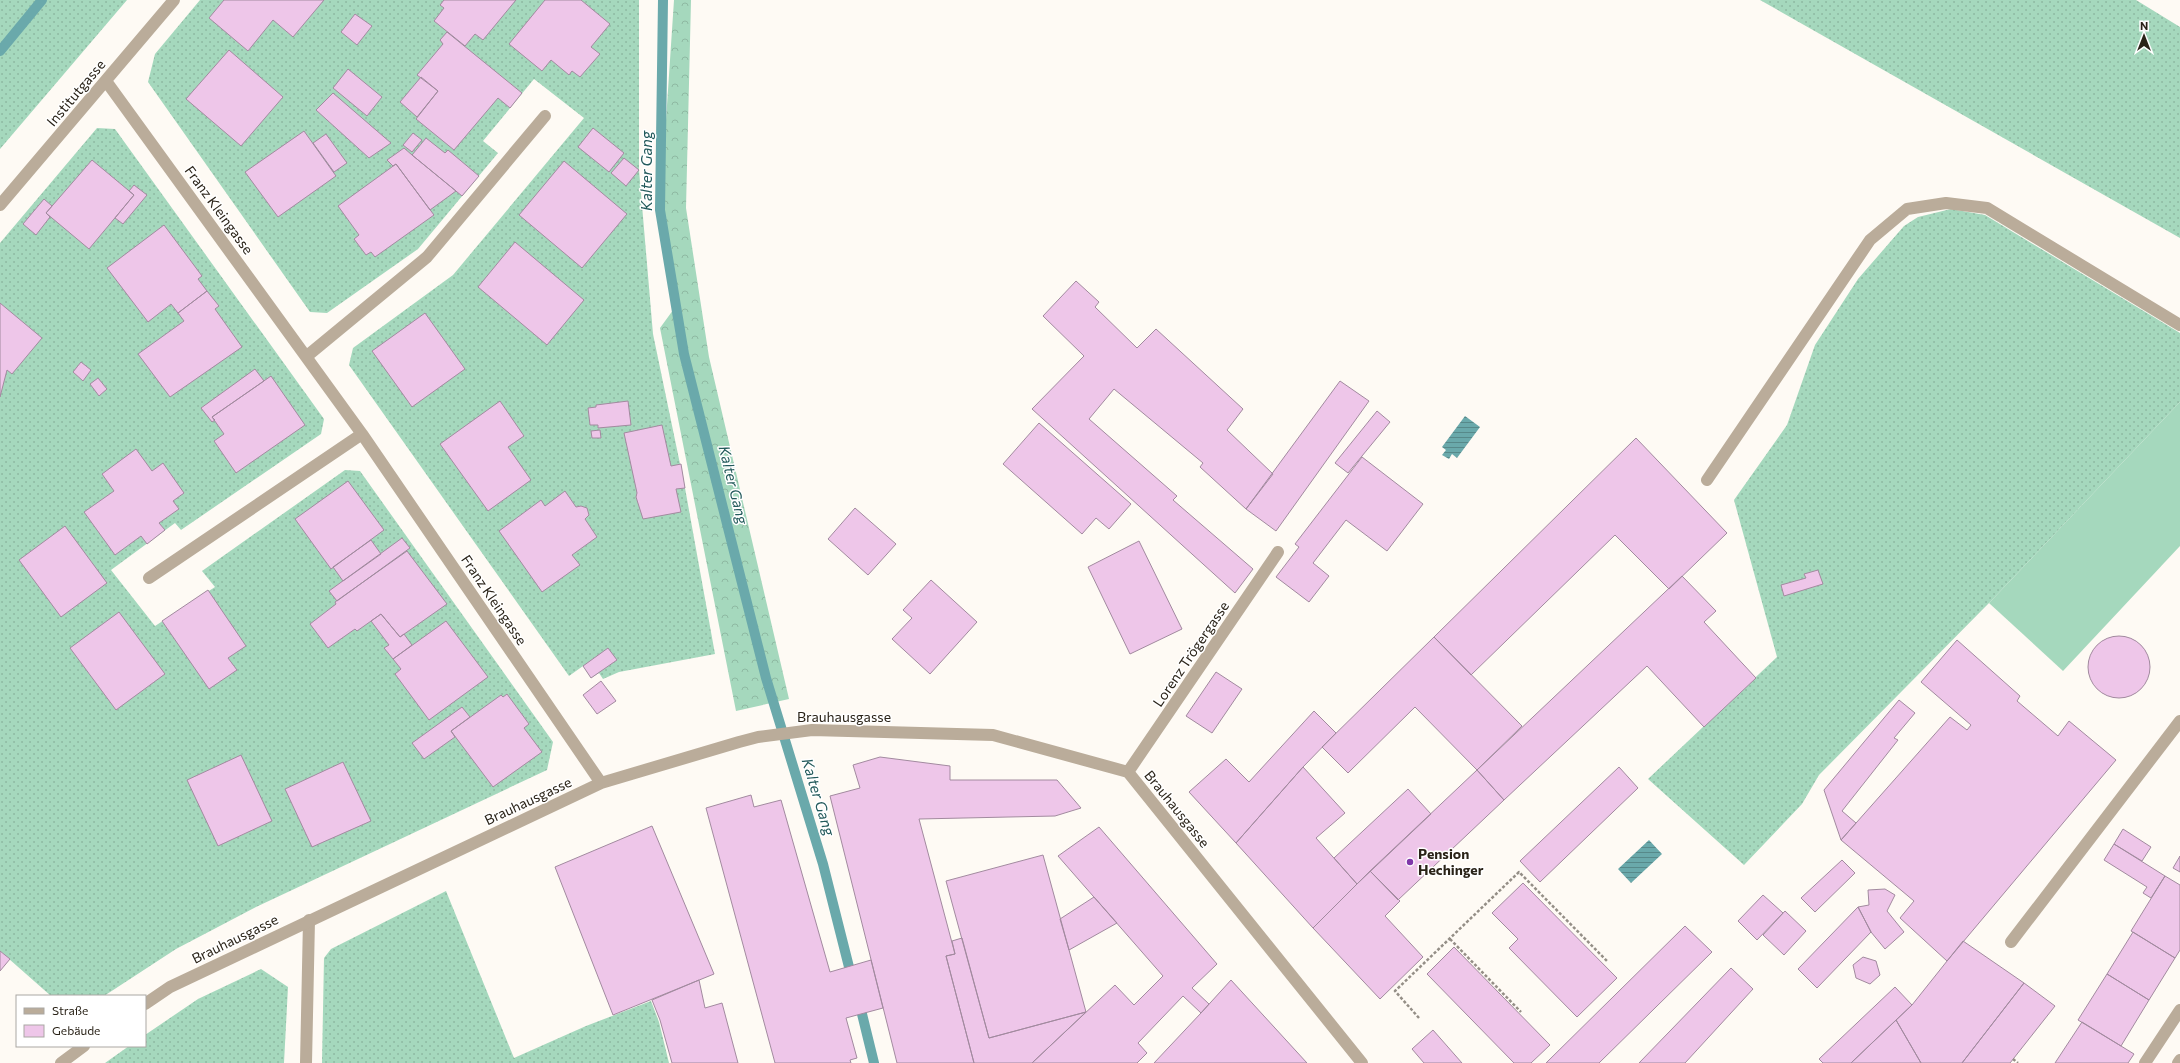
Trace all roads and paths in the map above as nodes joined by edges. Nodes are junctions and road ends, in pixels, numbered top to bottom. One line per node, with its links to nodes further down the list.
1 (174, 0): 2 (street, Institutgasse)
2 (106, 81): 4 (street, Institutgasse); 6 (street, Franz Kleingasse)
3 (545, 116): 6 (street)
4 (0, 205)
5 (2180, 325): 8 (street)
6 (307, 356): 7 (street, Franz Kleingasse)
7 (362, 434): 10 (street); 13 (street, Franz Kleingasse)
8 (1706, 480)
9 (1278, 552): 12 (street, Lorenz Trögergasse)
10 (149, 578)
11 (2180, 721): 16 (street)
12 (1128, 772): 13 (street, Brauhausgasse); 27 (street, Brauhausgasse)
13 (601, 783): 14 (street, Brauhausgasse)
14 (308, 920): 18 (street, Brauhausgasse); 26 (street)
15 (1450, 939): 17 (path); 20 (path); 21 (path)
16 (2011, 942)
17 (1606, 961)
18 (146, 1003)
19 (2180, 1010): 29 (street)
20 (1521, 1012)
21 (1418, 1018)
22 (83, 1047): 25 (street)
23 (2013, 1059): 28 (path)
24 (2180, 1060): 30 (street)
25 (62, 1063)
26 (306, 1063)
27 (1362, 1063)
28 (2018, 1063)
29 (2145, 1063)
30 (2178, 1063)

